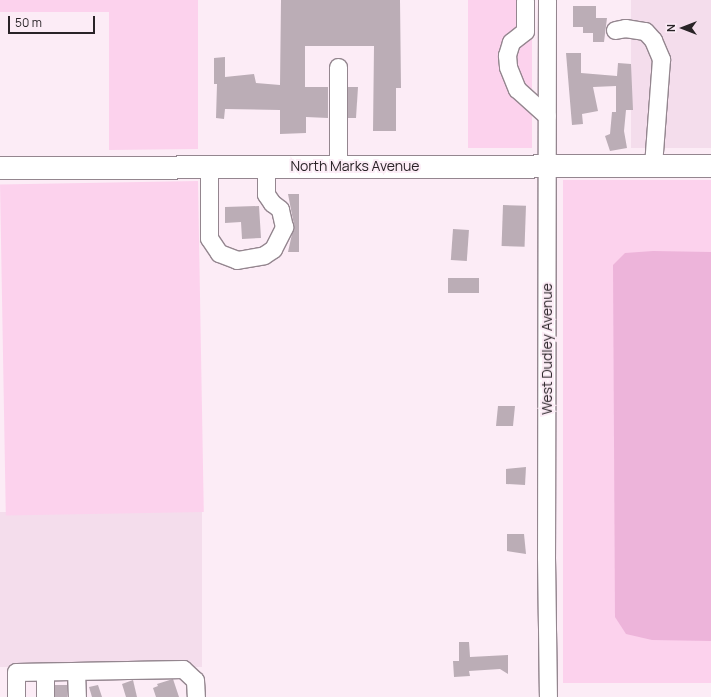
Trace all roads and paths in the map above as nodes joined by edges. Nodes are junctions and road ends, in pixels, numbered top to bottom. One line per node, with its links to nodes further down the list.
1 (525, 0): 5 (street)
2 (547, 0): 5 (street, West Dudley Avenue)
3 (615, 30): 9 (street)
4 (338, 67): 7 (street)
5 (547, 116): 8 (street, West Dudley Avenue)
6 (266, 166): 7 (main road, North Marks Avenue); 11 (main road, North Marks Avenue); 11 (street)
7 (338, 166): 8 (main road, North Marks Avenue)
8 (548, 166): 9 (main road, North Marks Avenue); 19 (street, West Dudley Avenue)
9 (653, 166): 10 (main road, North Marks Avenue)
10 (711, 166)
11 (209, 167): 12 (main road, North Marks Avenue)
12 (0, 168)
13 (76, 671): 14 (street); 17 (street); 18 (street)
14 (45, 672): 15 (street); 16 (street)
15 (16, 697)
16 (45, 697)
17 (77, 697)
18 (196, 697)
19 (548, 697)

